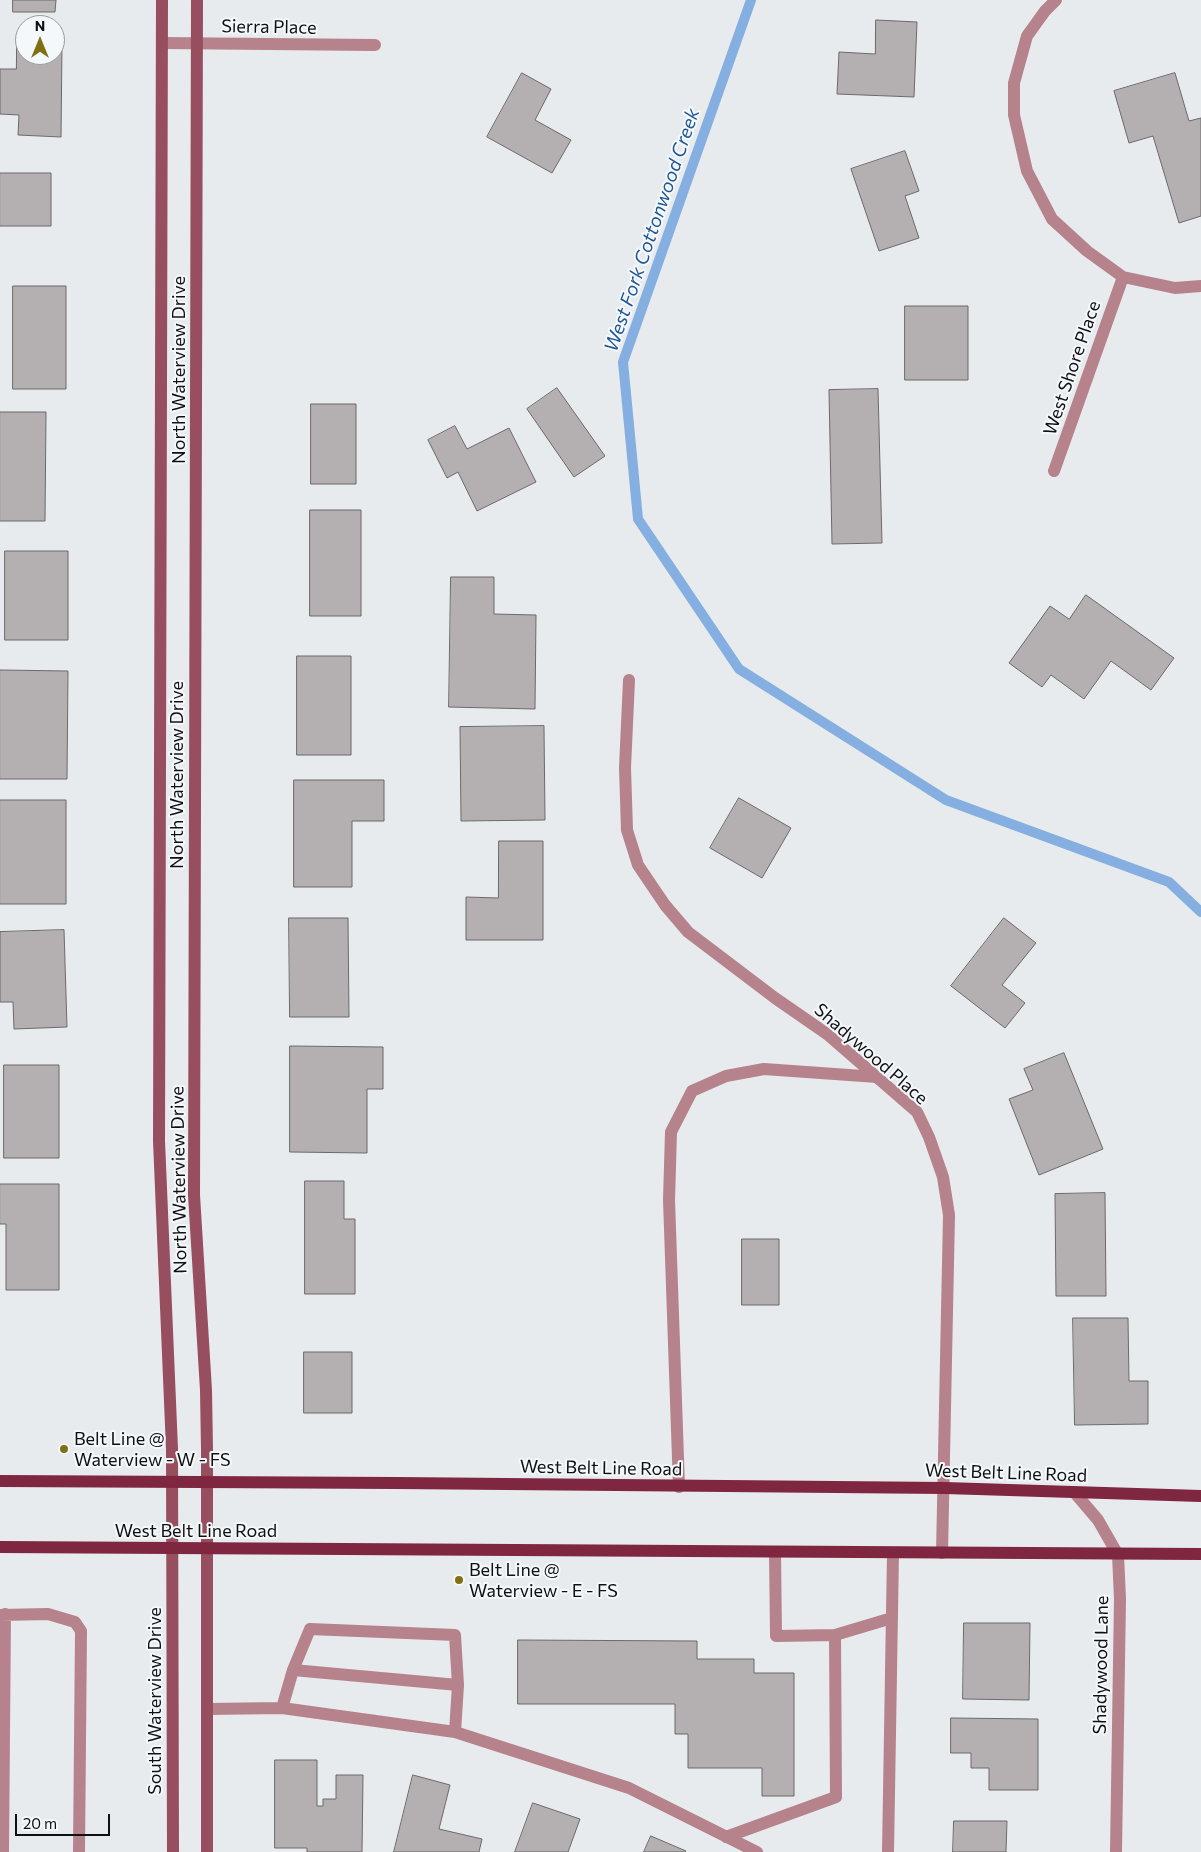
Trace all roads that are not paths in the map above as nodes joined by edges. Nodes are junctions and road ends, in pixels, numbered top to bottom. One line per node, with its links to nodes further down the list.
1 (162, 0): 4 (street, North Waterview Drive)
2 (198, 0): 5 (street, North Waterview Drive)
3 (1056, 0): 7 (street)
4 (162, 43): 5 (street, Sierra Place); 13 (street, North Waterview Drive)
5 (197, 44): 6 (street, Sierra Place); 14 (street, North Waterview Drive)
6 (374, 45)
7 (1123, 277): 8 (street); 9 (street, West Shore Place)
8 (1201, 286)
9 (1054, 471)
10 (629, 680): 11 (street, Shadywood Place)
11 (877, 1077): 15 (street); 16 (street, Shadywood Place)
12 (0, 1481): 13 (main road, West Belt Line Road)
13 (172, 1482): 14 (main road, West Belt Line Road); 20 (street, North Waterview Drive)
14 (207, 1482): 15 (main road, West Belt Line Road); 21 (street, North Waterview Drive)
15 (679, 1487): 16 (main road, West Belt Line Road)
16 (945, 1488): 17 (main road, West Belt Line Road); 24 (street, Shadywood Place)
17 (1075, 1493): 18 (main road, West Belt Line Road); 26 (street, Shadywood Lane)
18 (1201, 1496)
19 (0, 1547): 20 (main road, West Belt Line Road)
20 (172, 1549): 21 (main road, West Belt Line Road); 38 (street, South Waterview Drive)
21 (207, 1549): 22 (main road, West Belt Line Road); 33 (street)
22 (775, 1552): 23 (main road, West Belt Line Road); 29 (street)
23 (893, 1553): 24 (main road, West Belt Line Road); 28 (street)
24 (942, 1553): 26 (main road, West Belt Line Road)
25 (1201, 1554): 26 (main road, West Belt Line Road)
26 (1118, 1555): 42 (street, Shadywood Lane)
27 (2, 1614): 36 (street); 37 (street)
28 (892, 1618): 29 (street); 41 (street)
29 (835, 1635): 35 (street)
30 (293, 1670): 31 (street); 31 (street); 32 (street)
31 (458, 1685): 34 (street)
32 (282, 1708): 33 (street); 34 (street)
33 (207, 1709): 39 (street)
34 (455, 1732): 35 (street)
35 (726, 1837): 40 (street)
36 (2, 1852)
37 (79, 1852)
38 (173, 1852)
39 (207, 1852)
40 (757, 1852)
41 (888, 1852)
42 (1116, 1852)

